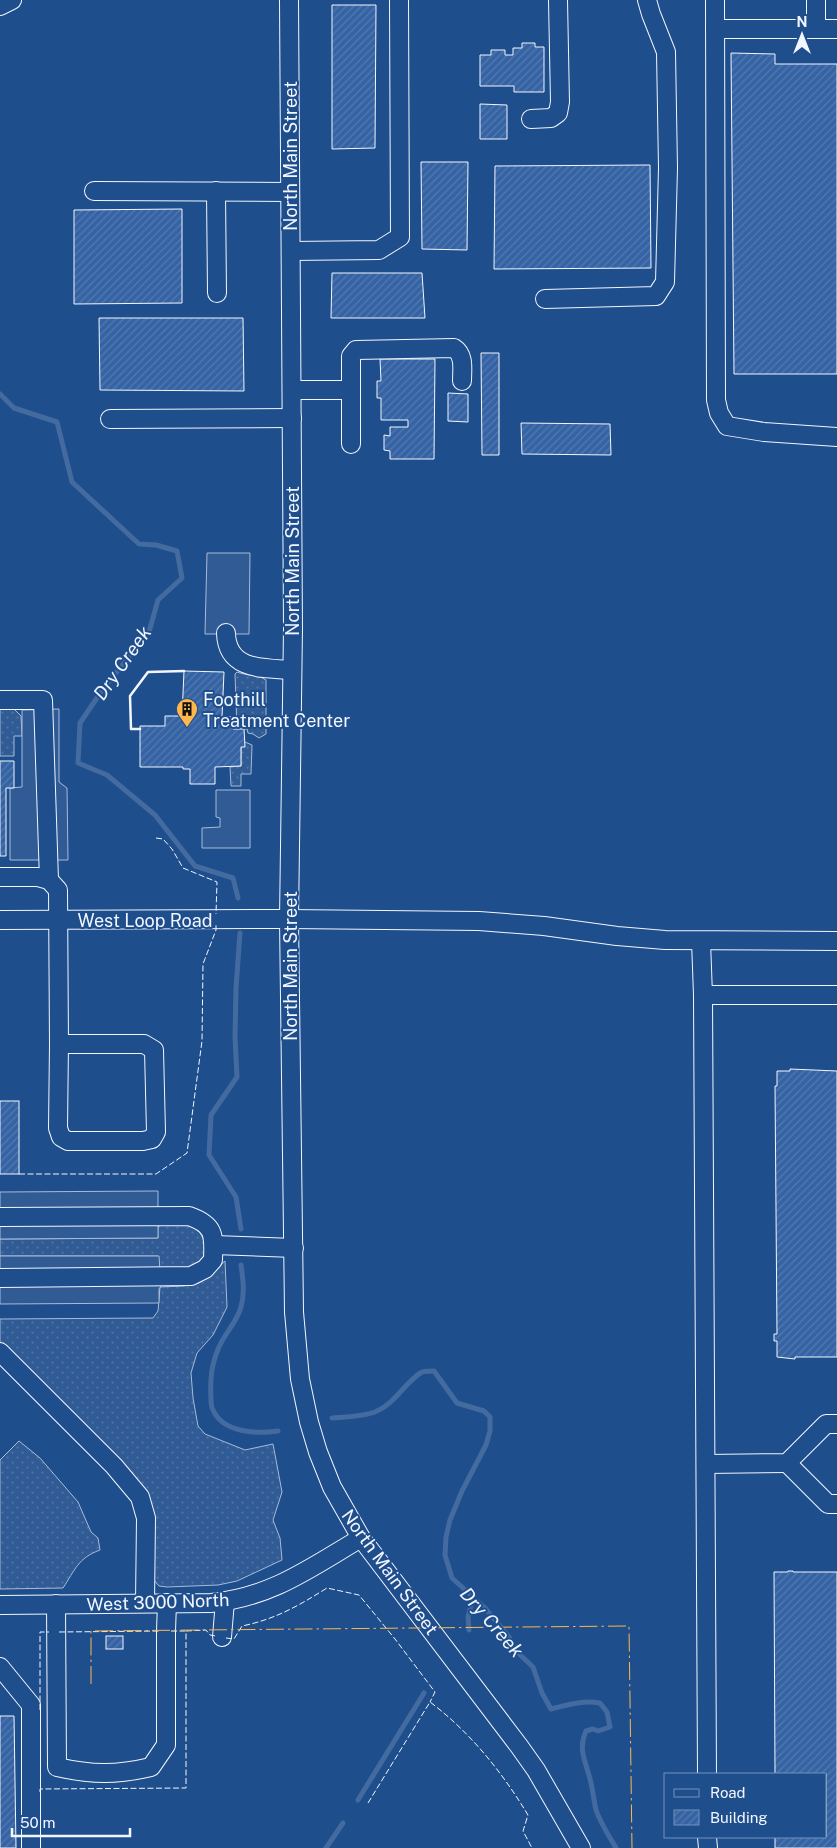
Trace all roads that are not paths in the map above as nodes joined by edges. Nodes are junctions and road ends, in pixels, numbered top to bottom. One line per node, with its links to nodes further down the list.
1 (12, 0): 8 (street)
2 (289, 0): 15 (street, North Main Street)
3 (399, 0): 16 (street)
4 (558, 0): 12 (street)
5 (648, 0): 18 (street)
6 (715, 0): 9 (street)
7 (816, 0): 10 (street)
8 (0, 6)
9 (715, 29): 10 (street); 24 (street)
10 (816, 29): 11 (street)
11 (837, 29)
12 (531, 119)
13 (94, 191): 14 (street)
14 (216, 191): 15 (street); 17 (street)
15 (290, 192): 16 (street, North Main Street)
16 (291, 251): 20 (street, North Main Street)
17 (217, 293)
18 (545, 299)
19 (462, 382): 21 (street)
20 (292, 390): 21 (street); 22 (street, North Main Street)
21 (351, 390): 25 (street)
22 (292, 418): 23 (street); 27 (street, North Main Street)
23 (110, 419)
24 (837, 437)
25 (351, 444)
26 (226, 633): 27 (street)
27 (292, 670): 31 (street, North Main Street)
28 (0, 700): 30 (street)
29 (0, 877): 30 (street)
30 (49, 880): 33 (street)
31 (289, 919): 33 (street, West Loop Road); 34 (street, West Loop Road); 41 (street, North Main Street)
32 (0, 920): 33 (street, West Loop Road)
33 (60, 920): 38 (street)
34 (701, 941): 35 (street, West Loop Road); 36 (street)
35 (837, 941)
36 (703, 995): 37 (street); 45 (street)
37 (837, 995)
38 (59, 1044): 38 (street)
39 (0, 1217): 40 (street)
40 (214, 1246): 41 (street); 42 (street)
41 (294, 1248): 48 (street, North Main Street)
42 (0, 1278)
43 (0, 1352): 50 (street)
44 (837, 1424): 46 (street)
45 (706, 1464): 46 (street); 56 (street)
46 (787, 1464): 47 (street)
47 (837, 1504)
48 (361, 1538): 49 (street, West 3000 North); 58 (street, North Main Street)
49 (225, 1601): 51 (street, West 3000 North); 54 (street)
50 (145, 1603): 51 (street, West 3000 North); 52 (street, West 3000 North)
51 (168, 1603): 52 (street)
52 (56, 1604): 53 (street, West 3000 North)
53 (0, 1605)
54 (222, 1637)
55 (0, 1668): 57 (street)
56 (707, 1773)
57 (32, 1848)
58 (582, 1848)

